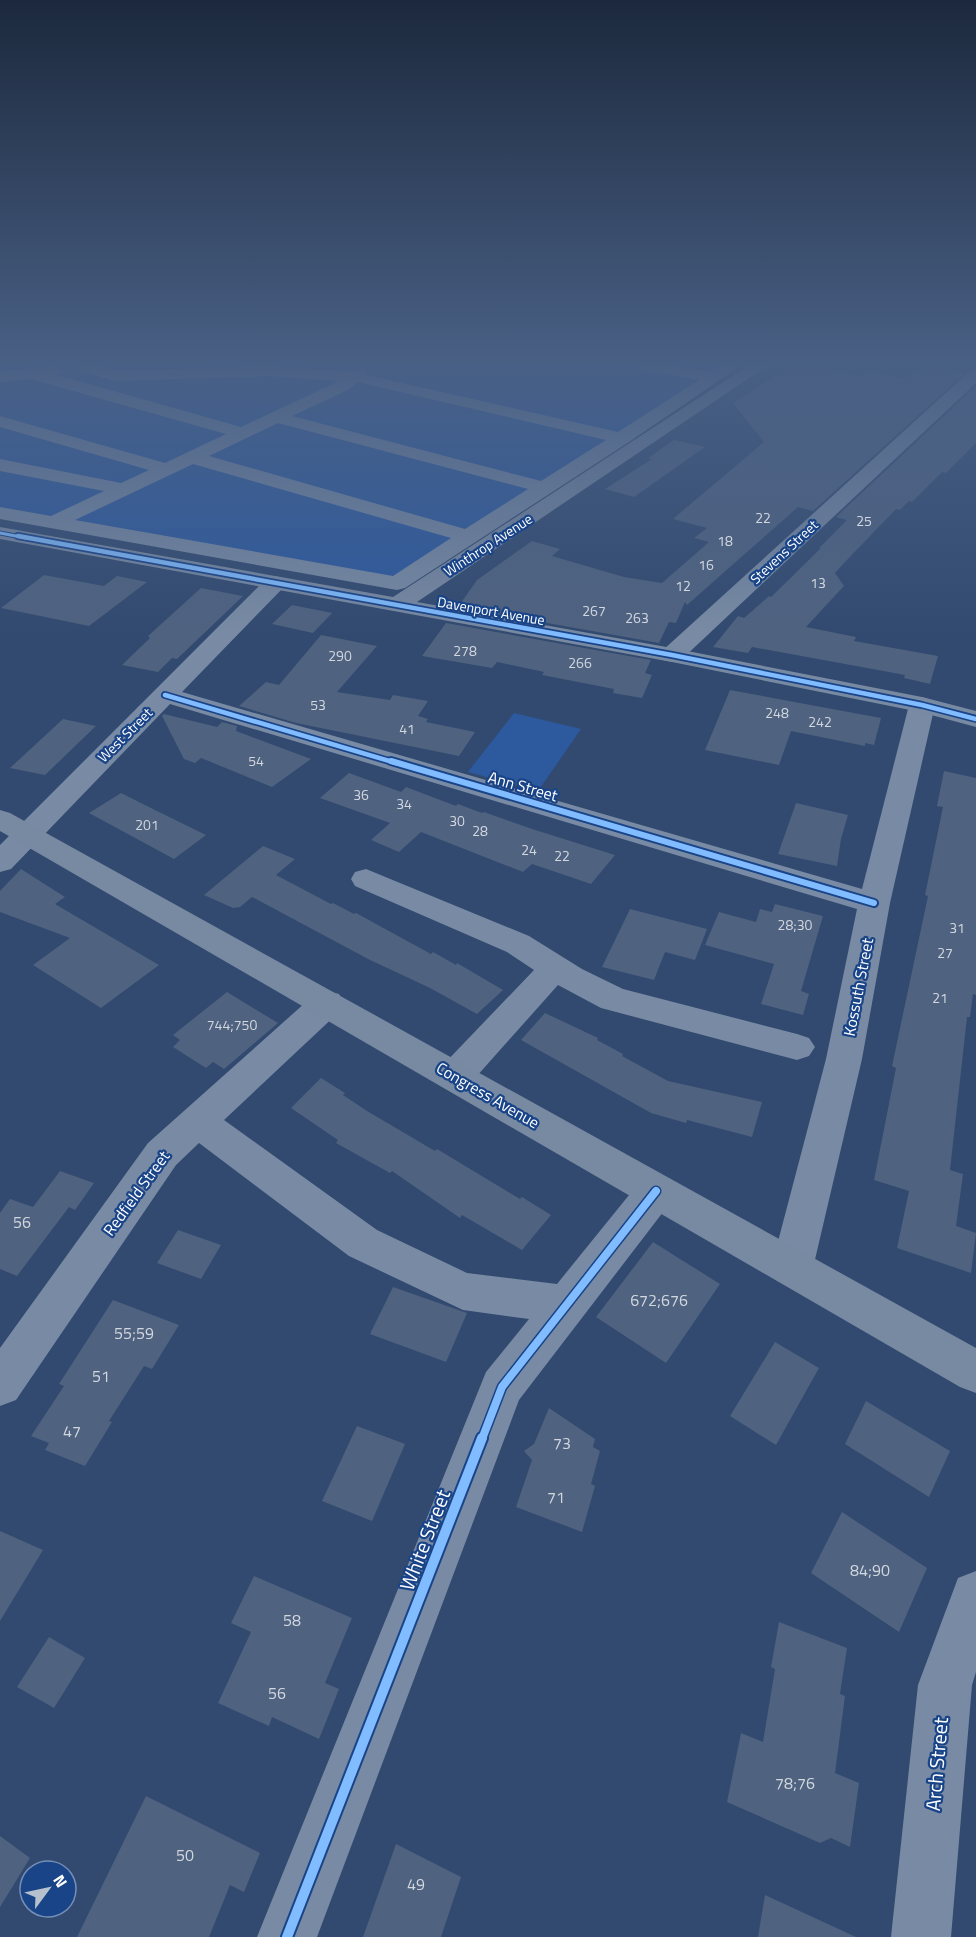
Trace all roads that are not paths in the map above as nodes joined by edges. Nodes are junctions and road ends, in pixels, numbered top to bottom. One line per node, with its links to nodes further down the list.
1 (115, 454): 9 (street)
2 (197, 454): 7 (street)
3 (417, 454): 10 (street)
4 (597, 454): 10 (street)
5 (625, 454): 17 (main road, Winthrop Avenue)
6 (889, 454): 18 (street, Stevens Street)
7 (191, 457): 9 (street); 15 (street)
8 (0, 465): 11 (street)
9 (165, 469): 11 (street)
10 (545, 488): 15 (street)
11 (121, 489): 13 (street)
12 (0, 513): 13 (street)
13 (55, 522): 15 (street)
14 (0, 533): 16 (main road, Davenport Avenue)
15 (469, 537)
16 (275, 583): 17 (main road, Davenport Avenue); 19 (street, West Street)
17 (395, 606): 18 (main road, Davenport Avenue)
18 (672, 656): 20 (main road, Davenport Avenue)
19 (165, 695): 22 (street, West Street); 25 (street, Ann Street)
20 (922, 705): 21 (main road, Davenport Avenue); 25 (street, Kossuth Street)
21 (976, 718)
22 (14, 827): 23 (street, West Street); 27 (main road, Congress Avenue)
23 (0, 862)
24 (366, 879): 26 (street)
25 (874, 903): 32 (street, Kossuth Street)
26 (556, 968): 28 (street); 29 (street)
27 (327, 1003): 29 (main road, Congress Avenue); 30 (street, Redfield Street)
28 (797, 1047)
29 (455, 1076): 31 (main road, Congress Avenue)
30 (198, 1121): 33 (street); 35 (street, Redfield Street)
31 (656, 1191): 32 (main road, Congress Avenue); 33 (street, White Street)
32 (792, 1268): 34 (main road, Congress Avenue)
33 (566, 1305): 37 (street, White Street)
34 (976, 1372)
35 (0, 1385)
36 (976, 1596): 38 (street, Arch Street)
37 (287, 1937)
38 (921, 1937)

